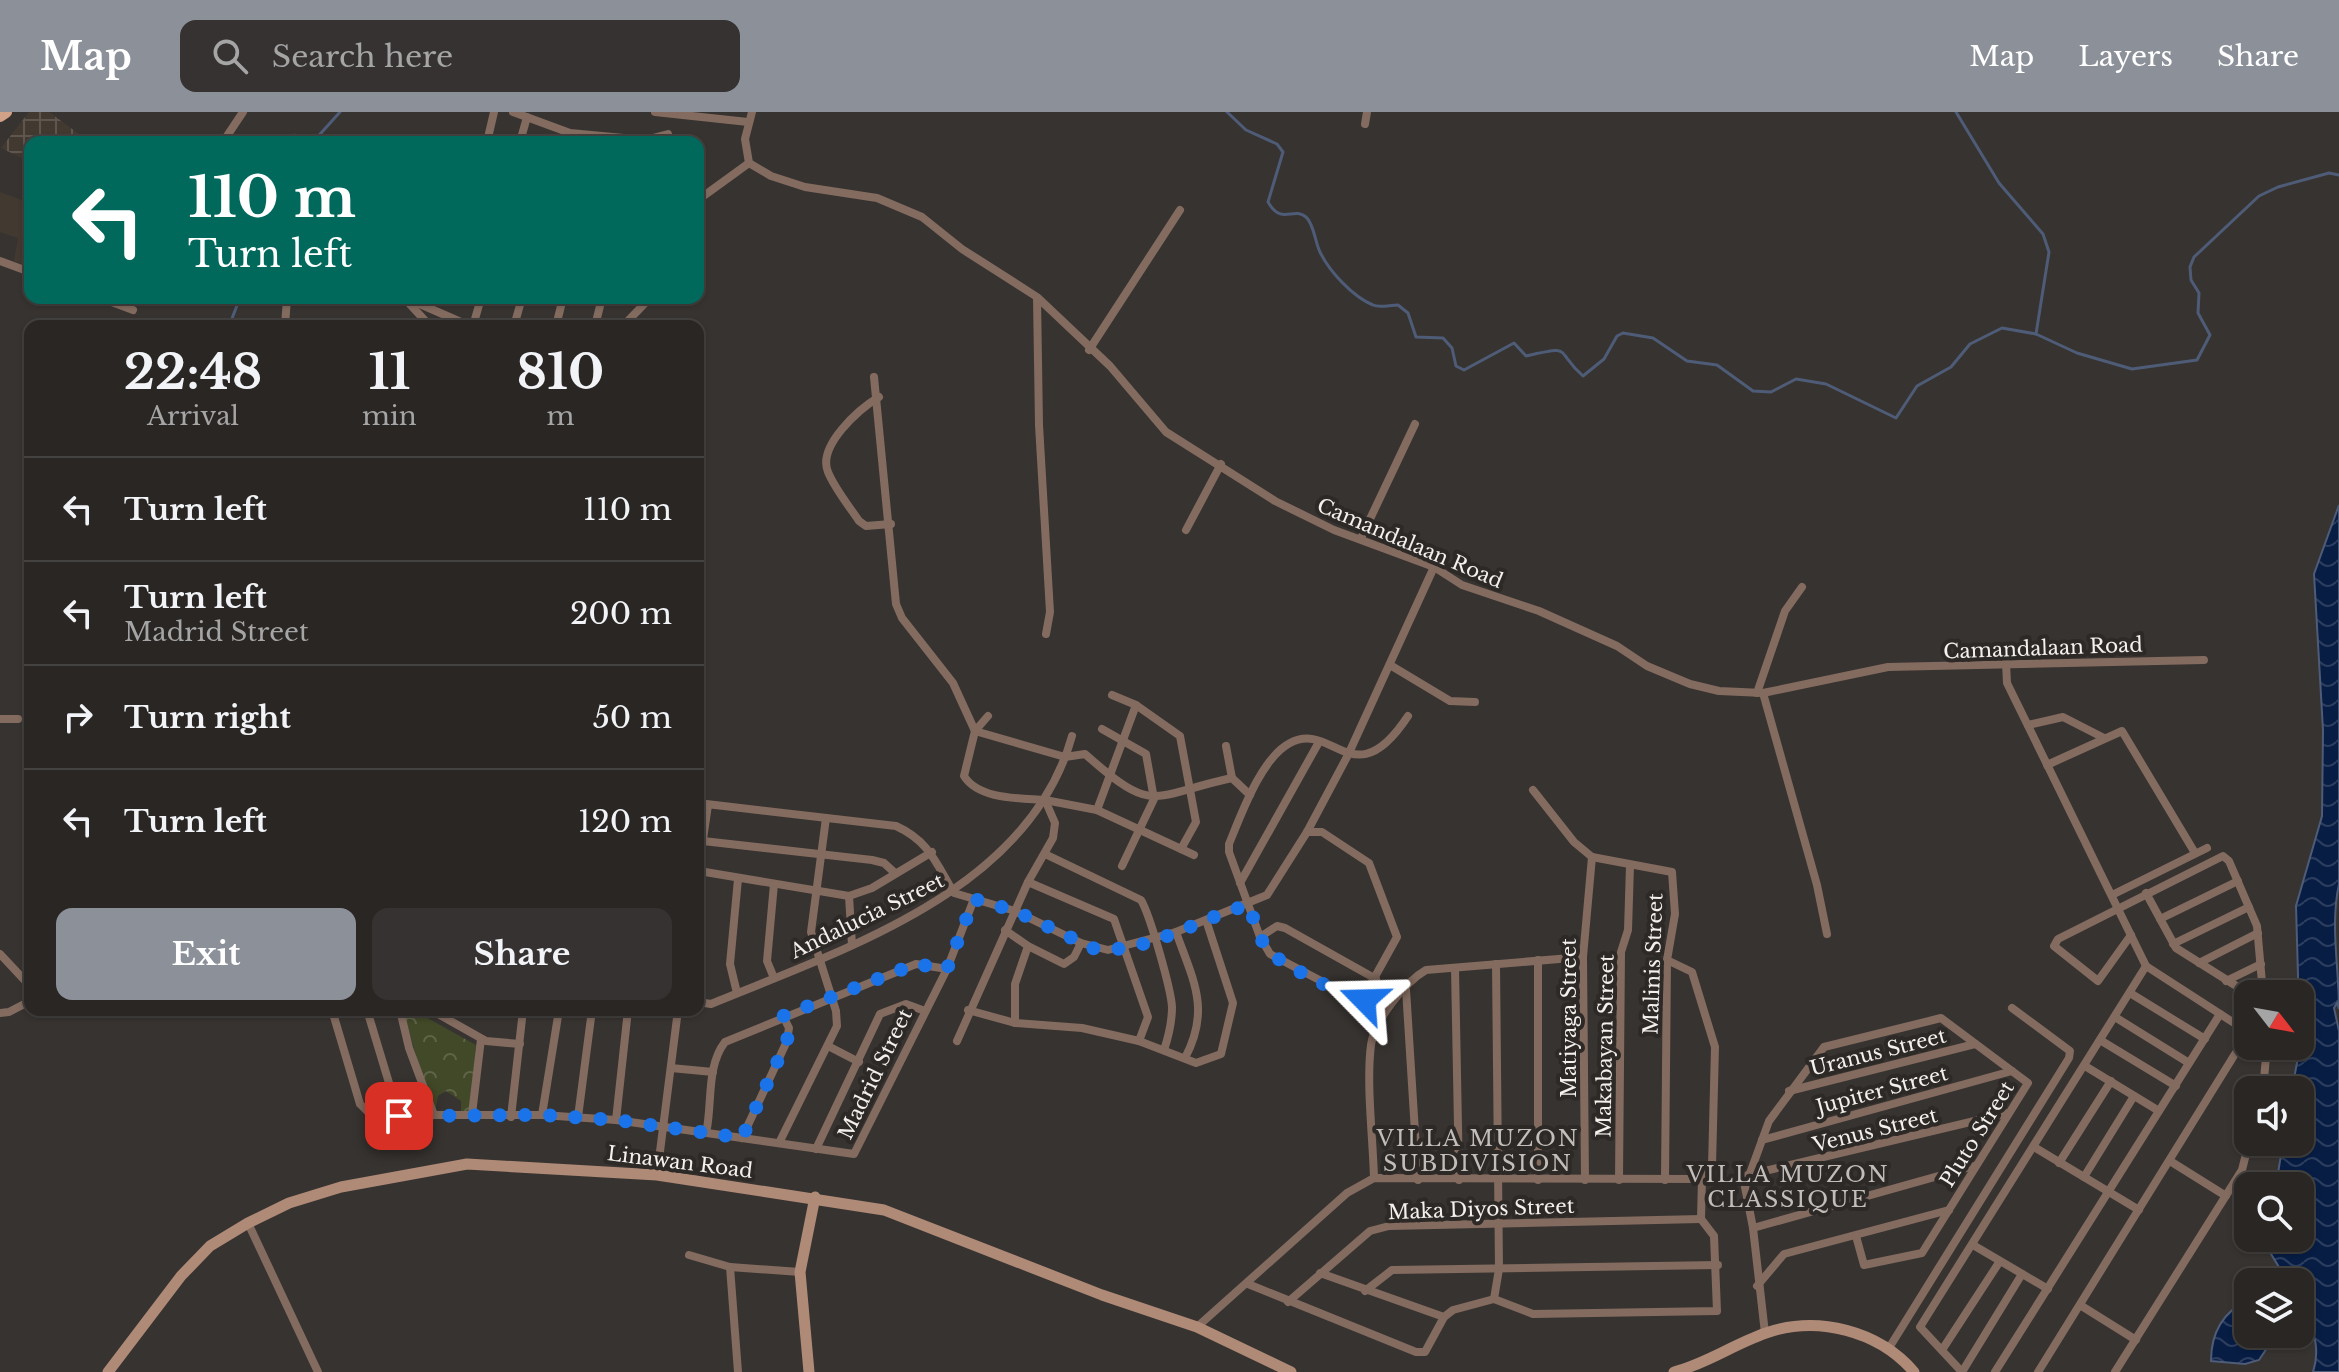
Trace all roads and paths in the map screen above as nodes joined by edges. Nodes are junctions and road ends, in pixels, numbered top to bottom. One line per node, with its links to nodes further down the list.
1 (6, 112): 10 (main road)
2 (243, 112): 14 (street)
3 (494, 112): 15 (street)
4 (513, 112): 11 (street)
5 (655, 112): 8 (street)
6 (752, 112): 12 (street)
7 (1367, 112): 13 (street)
8 (668, 113): 9 (street)
9 (707, 115): 12 (street)
10 (0, 116)
11 (527, 117): 16 (street); 17 (street)
12 (745, 118): 18 (street)
13 (1365, 124)
14 (227, 136)
15 (488, 136)
16 (522, 136)
17 (605, 136)
18 (749, 163): 19 (street); 23 (street, Camandalaan Road)
19 (704, 196)
20 (1180, 210): 32 (street)
21 (0, 261): 22 (street)
22 (24, 270)
23 (1037, 297): 32 (street, Camandalaan Road); 42 (street)
24 (117, 304): 28 (street)
25 (410, 304): 29 (street)
26 (419, 304): 30 (street)
27 (644, 304): 31 (street)
28 (133, 310)
29 (425, 320)
30 (457, 320)
31 (629, 320)
32 (1089, 350): 36 (street, Camandalaan Road)
33 (874, 377): 34 (street)
34 (879, 397): 37 (street); 37 (street)
35 (1415, 424): 39 (street)
36 (1221, 464): 38 (street); 39 (street, Camandalaan Road)
37 (891, 524): 56 (street)
38 (1186, 530)
39 (1361, 538): 40 (street, Camandalaan Road)
40 (1434, 567): 45 (street); 46 (street, Camandalaan Road)
41 (1802, 587): 46 (street)
42 (1046, 634)
43 (2204, 660): 44 (street, Camandalaan Road)
44 (2006, 663): 46 (street, Camandalaan Road); 54 (street)
45 (1390, 665): 48 (street); 62 (street)
46 (1760, 693): 110 (street)
47 (1112, 695): 49 (street)
48 (1475, 702)
49 (1136, 705): 59 (street); 67 (street)
50 (988, 716): 56 (street)
51 (1408, 716): 62 (street)
52 (0, 719): 53 (street)
53 (18, 719)
54 (2028, 725): 58 (street); 64 (street)
55 (1102, 729): 59 (street)
56 (975, 731): 63 (street); 71 (street)
57 (1072, 736): 63 (street, Andalucia Street)
58 (2104, 738): 64 (street); 82 (street)
59 (1124, 741): 65 (street); 70 (street)
60 (1319, 742): 62 (street); 69 (street); 93 (street)
61 (1226, 746): 66 (street)
62 (1348, 755): 76 (street)
63 (1065, 757): 65 (street); 71 (street, Andalucia Street)
64 (2047, 765): 98 (street)
65 (1110, 778): 70 (street); 73 (street)
66 (1232, 778): 67 (street); 69 (street)
67 (1189, 787): 70 (street); 79 (street)
68 (1533, 790): 85 (street)
69 (1250, 795): 93 (street)
70 (1154, 799): 75 (street)
71 (1045, 800): 73 (street); 83 (street); 96 (street, Andalucia Street)
72 (704, 804): 74 (street)
73 (1097, 810): 75 (street)
74 (826, 818): 80 (street); 81 (street)
75 (1142, 830): 79 (street); 86 (street)
76 (1307, 832): 101 (street); 131 (street)
77 (704, 841): 81 (street)
78 (2207, 848): 82 (street)
79 (1181, 849): 84 (street)
80 (932, 852): 88 (street); 96 (street)
81 (822, 853): 88 (street); 95 (street)
82 (2195, 853): 98 (street)
83 (1045, 854): 92 (street); 113 (street)
84 (1194, 855)
85 (1592, 857): 87 (street, Malinis Street); 120 (street, Matiyaga Street)
86 (1122, 866)
87 (1630, 866): 123 (street, Malinis Street); 211 (street, Makabayan Street)
88 (895, 873): 99 (street)
89 (704, 874): 90 (street)
90 (738, 879): 94 (street); 137 (street)
91 (2238, 881): 97 (street); 103 (street); 105 (street)
92 (1028, 882): 104 (street); 118 (street)
93 (1240, 883): 101 (street)
94 (774, 884): 95 (street); 130 (street)
95 (816, 890): 99 (street); 121 (street)
96 (954, 893): 100 (street); 116 (street, Andalucia Street)
97 (2146, 893): 102 (street); 105 (street)
98 (2112, 895): 102 (street)
99 (849, 896): 116 (street)
100 (974, 899): 104 (street); 129 (street, Madrid Street)
101 (1249, 905): 106 (street); 112 (street)
102 (2117, 907): 111 (street); 111 (street)
103 (2249, 907): 109 (street); 115 (street)
104 (1015, 911): 107 (street); 114 (street)
105 (2160, 919): 115 (street)
106 (1206, 920): 108 (street); 170 (street)
107 (1005, 930): 117 (street); 143 (street)
108 (1176, 932): 113 (street); 170 (street)
109 (2258, 933): 124 (street); 126 (street)
110 (1827, 934)
111 (2131, 935): 127 (street)
112 (1260, 937): 131 (street); 131 (street)
113 (1153, 939): 118 (street); 168 (street)
114 (1081, 943): 117 (street); 118 (street)
115 (2173, 944): 124 (street)
116 (852, 945): 121 (street, Andalucia Street)
117 (1028, 946): 158 (street)
118 (1122, 949): 164 (street)
119 (0, 954): 132 (street)
120 (1583, 957): 122 (street); 210 (street, Matiyaga Street)
121 (819, 960): 130 (street, Andalucia Street); 139 (street)
122 (1538, 960): 125 (street); 209 (street)
123 (1667, 960): 205 (street); 212 (street, Malinis Street)
124 (2199, 963): 134 (street)
125 (1496, 964): 128 (street); 208 (street)
126 (2261, 964): 133 (street); 134 (street)
127 (2146, 966): 138 (street); 146 (street)
128 (1455, 968): 136 (street); 207 (street)
129 (947, 969): 139 (street); 144 (street, Madrid Street)
130 (774, 978): 137 (street, Andalucia Street)
131 (1376, 979)
132 (24, 980)
133 (2262, 980)
134 (2226, 981): 135 (street)
135 (2234, 986)
136 (1406, 988): 204 (street); 206 (street)
137 (737, 993): 141 (street, Andalucia Street)
138 (2130, 993): 157 (street); 161 (street)
139 (832, 997): 156 (street); 167 (street)
140 (24, 1003): 145 (street)
141 (704, 1003)
142 (2012, 1008): 243 (street)
143 (968, 1010): 158 (street); 163 (street)
144 (925, 1011): 171 (street); 196 (street, Madrid Street)
145 (0, 1013)
146 (2220, 1014): 159 (street); 161 (street)
147 (334, 1016): 186 (street, Madrid Street)
148 (369, 1016): 186 (street)
149 (402, 1016): 184 (street)
150 (441, 1016): 160 (street)
151 (523, 1016): 165 (street)
152 (558, 1016): 185 (street)
153 (591, 1016): 188 (street)
154 (627, 1016): 189 (street)
155 (677, 1016): 174 (street)
156 (783, 1016): 176 (street); 192 (street)
157 (2115, 1017): 162 (street); 172 (street)
158 (1015, 1023): 164 (street)
159 (2234, 1023)
160 (481, 1039): 165 (street); 183 (street)
161 (2205, 1039): 172 (street)
162 (2100, 1040): 173 (street); 178 (street)
163 (957, 1041)
164 (1139, 1041): 168 (street)
165 (520, 1044): 187 (street)
166 (1975, 1044): 175 (street, Pluto Street); 179 (street, Uranus Street); 179 (street, Pluto Street)
167 (828, 1046): 171 (street); 194 (street)
168 (1164, 1050): 170 (street)
169 (2234, 1055): 198 (street)
170 (1185, 1058)
171 (859, 1062): 196 (street)
172 (2189, 1063): 178 (street)
173 (2085, 1066): 177 (street); 195 (street)
174 (671, 1068): 176 (street); 190 (street)
175 (2012, 1071): 182 (street, Pluto Street); 193 (street, Jupiter Street)
176 (713, 1072): 191 (street)
177 (2111, 1081): 180 (street); 199 (street)
178 (2176, 1086): 181 (street)
179 (1788, 1091): 193 (street)
180 (2134, 1096): 181 (street); 203 (street)
181 (2159, 1111): 213 (street)
182 (2009, 1113): 200 (street, Pluto Street); 202 (street, Venus Street)
183 (472, 1114): 184 (street, Madrid Street); 187 (street, Madrid Street)
184 (434, 1115): 186 (street, Madrid Street)
185 (542, 1115): 187 (street, Madrid Street); 188 (street, Madrid Street)
186 (399, 1116)
187 (511, 1117)
188 (578, 1117): 189 (street, Madrid Street)
189 (616, 1120): 190 (street, Madrid Street)
190 (663, 1127): 191 (street, Madrid Street); 201 (street)
191 (702, 1132): 192 (street, Madrid Street)
192 (742, 1138): 194 (street, Madrid Street)
193 (1762, 1140): 202 (street)
194 (779, 1143): 196 (street, Madrid Street)
195 (2034, 1147): 199 (street); 223 (street)
196 (816, 1149)
197 (2246, 1156): 214 (street)
198 (2170, 1161): 214 (street); 217 (street)
199 (2059, 1163): 203 (street)
200 (1975, 1166): 216 (street, Pluto Street); 221 (street)
201 (657, 1175): 215 (street, Linawan Road); 219 (street, Linawan Road)
202 (1748, 1175): 221 (street)
203 (2084, 1177): 213 (street)
204 (1374, 1178): 206 (street); 232 (street)
205 (1702, 1179): 212 (street); 218 (street)
206 (1418, 1180): 207 (street)
207 (1459, 1180): 208 (street)
208 (1498, 1180): 209 (street); 220 (street)
209 (1538, 1180): 210 (street)
210 (1585, 1180): 211 (street)
211 (1619, 1180): 212 (street)
212 (1665, 1180)
213 (2109, 1193): 217 (street); 234 (street)
214 (2226, 1196): 242 (street)
215 (815, 1197): 229 (street); 240 (street, Linawan Road)
216 (1950, 1210): 222 (street); 222 (street, Pluto Street)
217 (2139, 1210): 238 (street)
218 (1701, 1219): 220 (street, Maka Diyos Street); 226 (street)
219 (248, 1223): 245 (street, Linawan Road); 246 (street)
220 (1498, 1224): 228 (street); 230 (street, Maka Diyos Street)
221 (1753, 1228): 233 (street)
222 (1856, 1236): 233 (street)
223 (1973, 1245): 225 (street); 244 (street)
224 (689, 1255): 227 (street)
225 (2000, 1261): 231 (street); 244 (street)
226 (1718, 1265): 228 (street); 236 (street)
227 (730, 1267): 229 (street); 247 (street)
228 (1499, 1269): 235 (street); 236 (street)
229 (800, 1272): 248 (street)
230 (1320, 1273): 235 (street); 237 (street, Maka Diyos Street)
231 (2022, 1274): 234 (street); 252 (street)
232 (1248, 1284): 237 (street); 240 (street)
233 (1757, 1286): 241 (street)
234 (2048, 1289): 253 (street)
235 (1365, 1291): 239 (street)
236 (1494, 1299): 239 (street)
237 (1288, 1302): 239 (street)
238 (2080, 1305): 242 (street); 254 (street)
239 (1444, 1317)
240 (1197, 1327): 249 (street, Linawan Road)
241 (1765, 1333): 243 (street); 250 (street)
242 (2136, 1340): 255 (street)
243 (1889, 1348): 251 (street)
244 (1942, 1350): 252 (street)
245 (108, 1372)
246 (318, 1372)
247 (738, 1372)
248 (809, 1372)
249 (1291, 1372)
250 (1674, 1372)
251 (1914, 1372)
252 (1962, 1372)
253 (1995, 1372)
254 (2038, 1372)
255 (2115, 1372)

